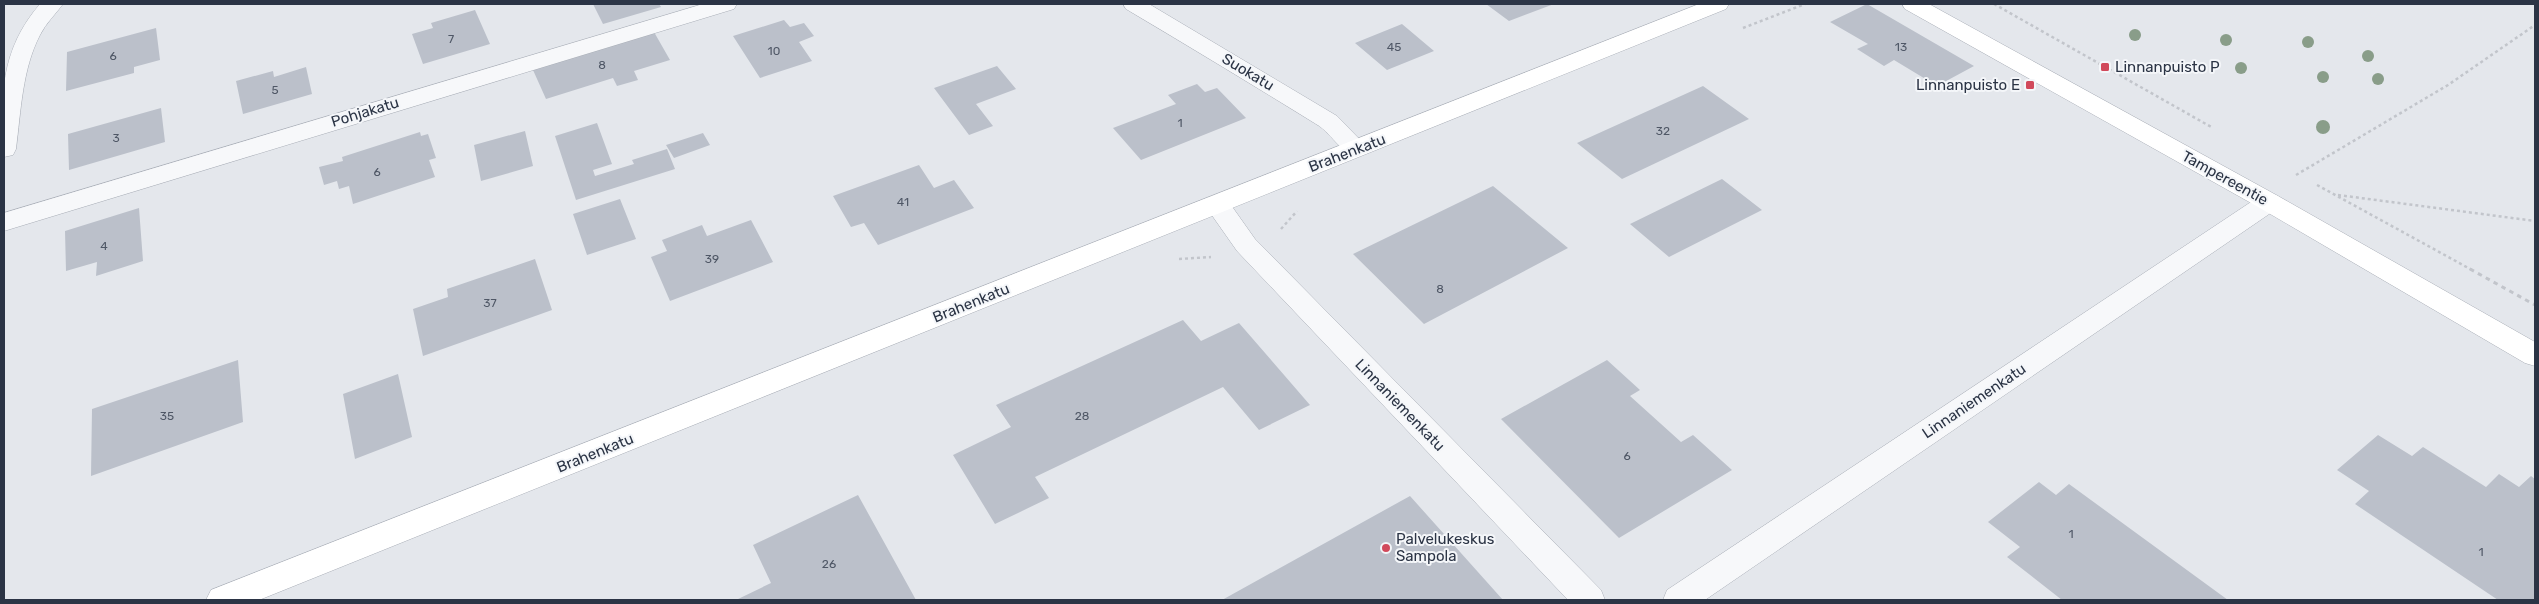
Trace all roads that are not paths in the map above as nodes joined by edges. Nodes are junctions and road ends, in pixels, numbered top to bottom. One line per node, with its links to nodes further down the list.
1 (52, 4): 7 (street)
2 (726, 4): 10 (street, Pohjakatu)
3 (1134, 4): 6 (street, Suokatu)
4 (1718, 4): 6 (main road, Brahenkatu)
5 (1913, 4): 8 (main road, Tampereentie)
6 (1356, 148): 9 (main road, Brahenkatu)
7 (4, 149)
8 (2269, 202): 11 (main road, Tampereentie); 14 (street, Linnaniemenkatu)
9 (1217, 204): 12 (main road, Brahenkatu); 13 (street, Linnaniemenkatu)
10 (4, 222)
11 (2535, 355)
12 (223, 600)
13 (1588, 600)
14 (1679, 600)

